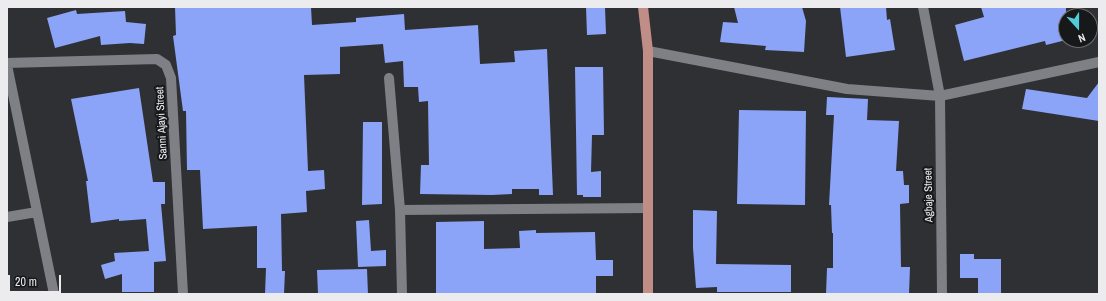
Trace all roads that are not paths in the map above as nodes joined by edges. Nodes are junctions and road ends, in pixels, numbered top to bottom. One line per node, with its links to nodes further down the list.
1 (643, 7): 3 (main road)
2 (923, 7): 7 (street, Agbaje Street)
3 (648, 51): 7 (street); 8 (main road)
4 (1099, 62): 7 (street)
5 (7, 64): 10 (street); 13 (street, Sanni Ajayi Street)
6 (389, 78): 9 (street)
7 (940, 96): 16 (street, Agbaje Street)
8 (648, 208): 9 (street); 15 (main road)
9 (400, 210): 14 (street)
10 (37, 212): 11 (street); 12 (street)
11 (7, 217)
12 (54, 294)
13 (183, 294)
14 (402, 294)
15 (648, 294)
16 (942, 294)

